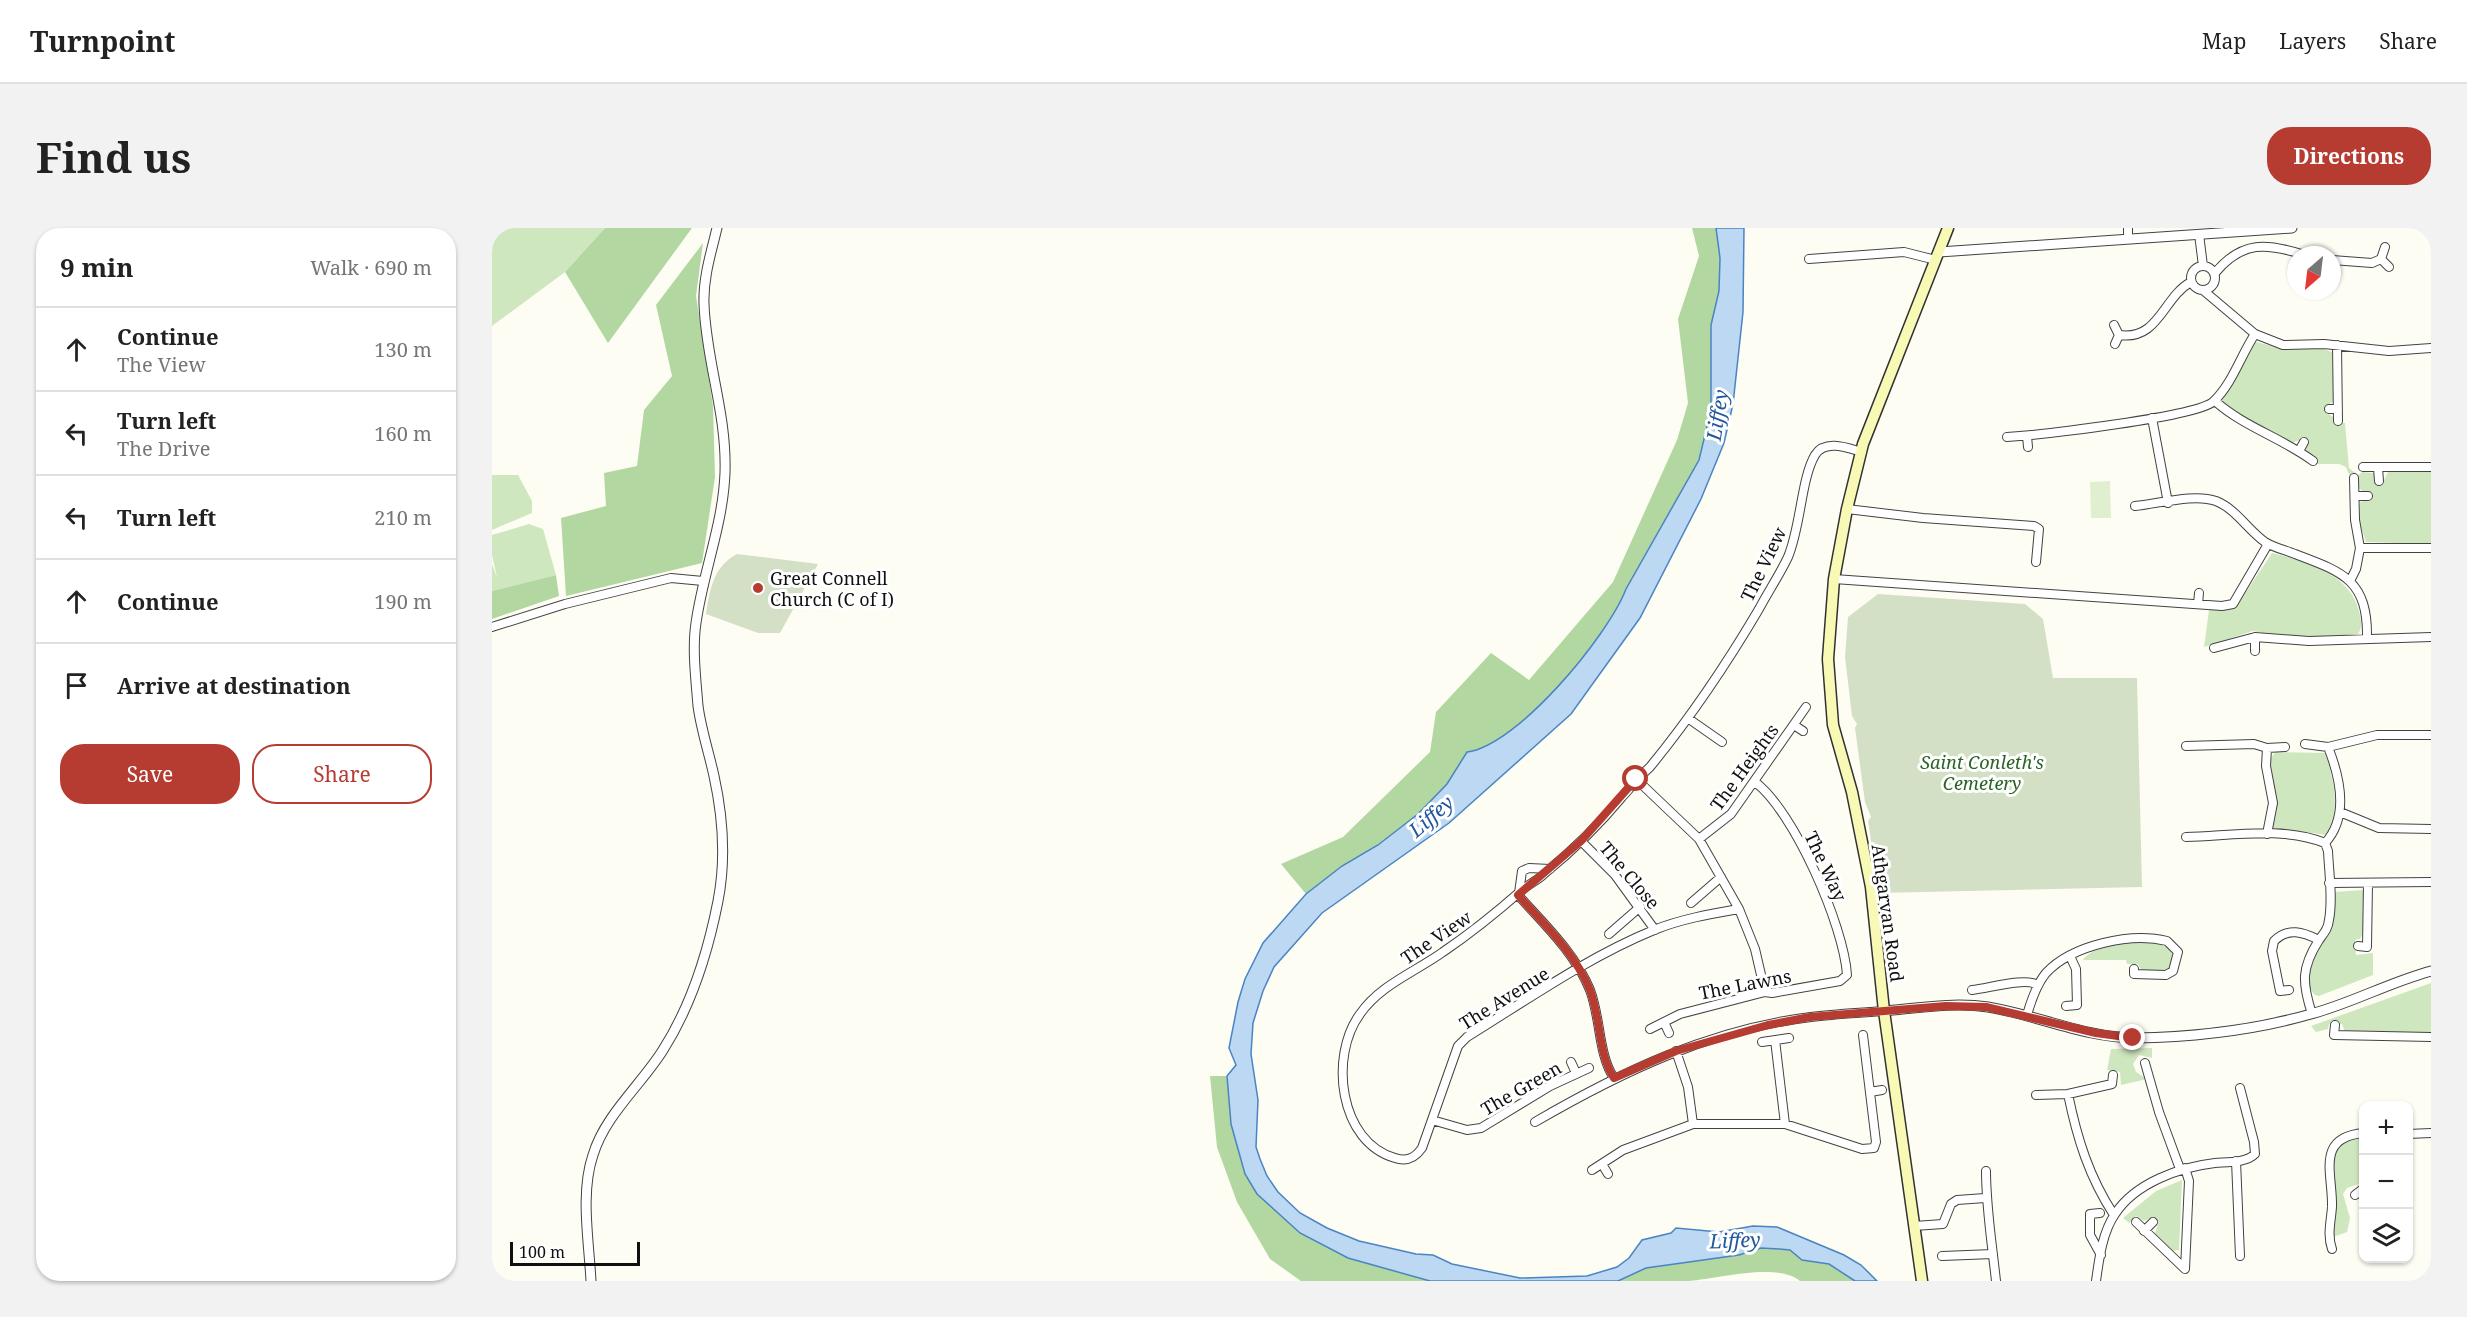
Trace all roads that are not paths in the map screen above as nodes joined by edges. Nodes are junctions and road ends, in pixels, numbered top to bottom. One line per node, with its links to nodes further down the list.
1 (717, 228): 52 (street)
2 (1948, 228): 9 (main road, Athgarvan Road)
3 (2128, 228): 6 (street)
4 (2292, 228): 5 (street)
5 (2199, 234): 6 (street); 13 (street)
6 (2128, 238): 9 (street)
7 (2385, 247): 11 (street)
8 (2287, 250): 15 (street)
9 (1937, 256): 10 (street); 34 (main road, Athgarvan Road)
10 (1809, 259)
11 (2381, 259): 12 (street); 14 (street)
12 (2341, 261)
13 (2203, 266): 15 (street); 16 (street)
14 (2389, 267)
15 (2215, 273): 17 (street)
16 (2191, 282): 17 (street); 20 (street)
17 (2204, 291): 19 (street)
18 (2114, 325): 20 (street)
19 (2254, 334): 22 (street); 24 (street)
20 (2119, 335): 21 (street)
21 (2115, 344)
22 (2337, 345): 23 (street); 26 (street)
23 (2431, 348)
24 (2215, 401): 27 (street); 33 (street)
25 (2329, 409): 26 (street)
26 (2338, 409): 28 (street)
27 (2152, 418): 29 (street); 43 (street)
28 (2338, 421)
29 (2027, 436): 30 (street); 32 (street)
30 (2007, 437)
31 (2304, 442): 33 (street)
32 (2028, 447)
33 (2299, 451): 35 (street)
34 (1862, 452): 45 (main road, Athgarvan Road); 62 (street, The View)
35 (2313, 461)
36 (2363, 467): 38 (street)
37 (2431, 467): 38 (street)
38 (2378, 468): 40 (street)
39 (2354, 478): 41 (street)
40 (2379, 481)
41 (2356, 496): 42 (street); 47 (street)
42 (2368, 496)
43 (2168, 503): 44 (street); 46 (street)
44 (2134, 506)
45 (1847, 509): 49 (street); 50 (main road, Athgarvan Road)
46 (2268, 544): 51 (street); 54 (street)
47 (2360, 548): 48 (street); 51 (street)
48 (2431, 548)
49 (2036, 562)
50 (1834, 579): 54 (street); 104 (main road, Athgarvan Road)
51 (2350, 579): 58 (street)
52 (703, 581): 55 (street); 155 (street)
53 (2199, 593): 54 (street)
54 (2198, 604)
55 (492, 627)
56 (2255, 637): 58 (street); 59 (street); 60 (street)
57 (2431, 637): 58 (street)
58 (2367, 638)
59 (2214, 648)
60 (2255, 651)
61 (1806, 707): 63 (street, The Heights)
62 (1689, 719): 66 (street); 72 (street, The View)
63 (1794, 725): 64 (street); 73 (street, The Heights)
64 (1803, 731)
65 (2431, 735): 70 (street)
66 (1722, 742)
67 (2305, 744): 70 (street)
68 (2186, 746): 71 (street)
69 (2285, 747): 71 (street)
70 (2328, 747): 74 (street)
71 (2267, 748): 76 (street)
72 (1636, 779): 78 (street); 79 (street, The View)
73 (1755, 782): 78 (street, The Heights); 98 (street, The Way)
74 (2340, 812): 75 (street); 80 (street)
75 (2431, 829)
76 (2267, 834): 77 (street); 80 (street)
77 (2186, 837)
78 (1700, 839): 82 (street)
79 (1581, 841): 81 (street, The View); 88 (street, The Close)
80 (2325, 843): 84 (street)
81 (1550, 869): 86 (street, The View); 86 (street)
82 (1721, 877): 87 (street); 89 (street)
83 (2431, 882): 85 (street)
84 (2329, 883): 85 (street); 92 (street)
85 (2368, 883): 93 (street)
86 (1518, 894): 95 (street); 128 (street, The View)
87 (1691, 903)
88 (1640, 907): 90 (street, The Close); 91 (street)
89 (1739, 909): 90 (street, The Avenue); 102 (street)
90 (1655, 930): 95 (street, The Avenue)
91 (1610, 934)
92 (2319, 940): 101 (street); 105 (street)
93 (2358, 946)
94 (2070, 956): 96 (street); 99 (street); 103 (street)
95 (1579, 969): 122 (street); 128 (street, The Avenue)
96 (2134, 969)
97 (2431, 971): 105 (street)
98 (1847, 975): 102 (street, The Lawns)
99 (2038, 985): 100 (street); 106 (street)
100 (1972, 990)
101 (2289, 990)
102 (1765, 992): 107 (street, The Lawns)
103 (2066, 1006)
104 (1884, 1011): 106 (street); 116 (street); 148 (main road, Athgarvan Road)
105 (2312, 1014): 106 (street)
106 (2027, 1015)
107 (1664, 1022): 109 (street, The Lawns); 110 (street)
108 (2335, 1025): 112 (street)
109 (1650, 1029)
110 (1669, 1033)
111 (1863, 1035): 125 (street)
112 (2431, 1037)
113 (1789, 1038): 114 (street)
114 (1775, 1040): 115 (street); 131 (street)
115 (1762, 1042)
116 (1676, 1051): 122 (street); 130 (street)
117 (1571, 1062): 120 (street)
118 (2145, 1064): 137 (street)
119 (1589, 1068): 120 (street, The Green)
120 (1576, 1073): 128 (street, The Green)
121 (2113, 1075): 126 (street)
122 (1614, 1078): 129 (street)
123 (2240, 1088): 135 (street)
124 (1882, 1090): 125 (street)
125 (1870, 1092): 131 (street)
126 (2068, 1094): 127 (street); 145 (street)
127 (2036, 1095)
128 (1432, 1120)
129 (1535, 1122)
130 (1693, 1124): 131 (street); 136 (street)
131 (1785, 1124)
132 (2359, 1133): 150 (street)
133 (2431, 1133): 134 (street)
134 (2413, 1134)
135 (2236, 1161): 137 (street); 154 (street)
136 (1602, 1164): 138 (street); 140 (street)
137 (2183, 1169): 145 (street); 149 (street)
138 (1592, 1170)
139 (1986, 1171): 143 (street)
140 (1608, 1174)
141 (2359, 1192): 142 (street)
142 (2355, 1195)
143 (1985, 1198): 148 (street); 152 (street)
144 (2100, 1213): 153 (street)
145 (2114, 1215): 153 (street)
146 (2136, 1222): 149 (street)
147 (2153, 1222): 149 (street)
148 (1914, 1226): 156 (main road, Athgarvan Road)
149 (2145, 1230)
150 (2332, 1249)
151 (1946, 1254): 152 (street)
152 (1993, 1254): 157 (street)
153 (2100, 1255): 158 (street)
154 (2240, 1256)
155 (591, 1281)
156 (1922, 1281)
157 (1996, 1281)
158 (2096, 1281)

